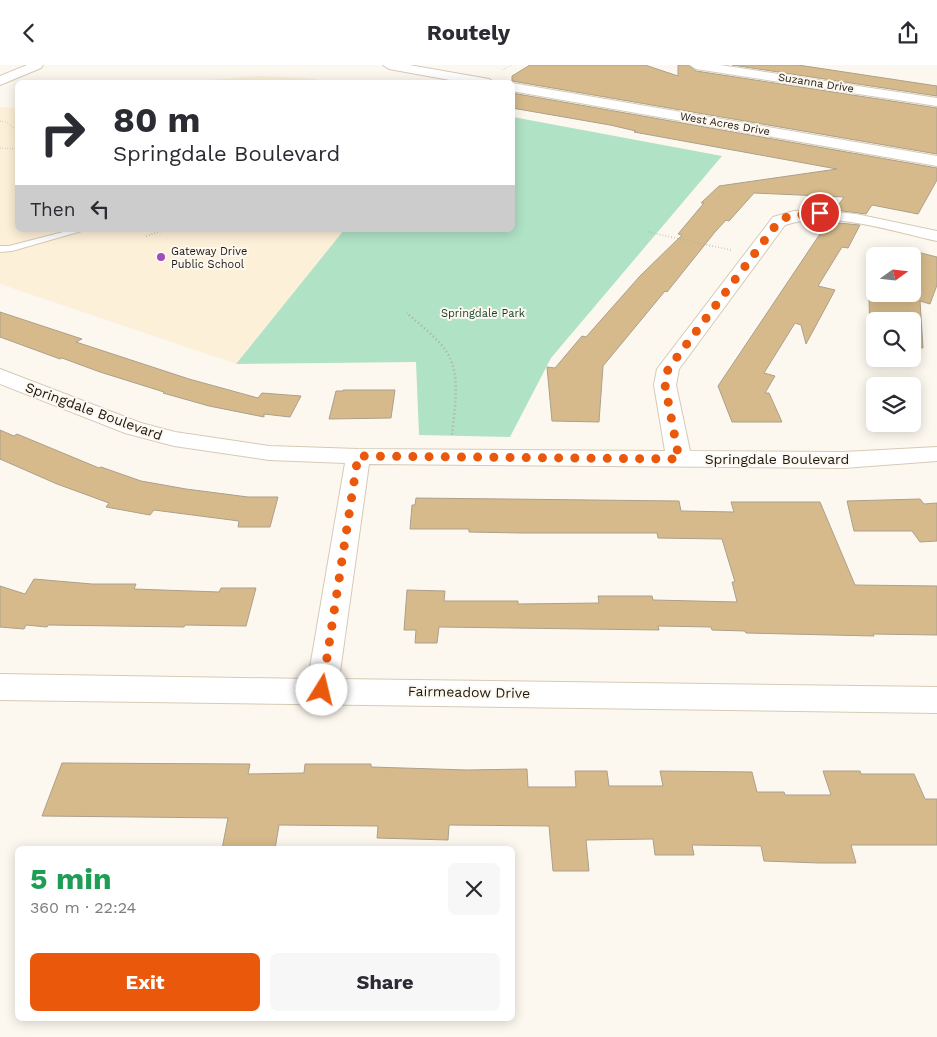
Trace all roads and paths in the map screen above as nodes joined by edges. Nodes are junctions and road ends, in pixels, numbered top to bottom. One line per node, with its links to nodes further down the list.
1 (37, 65): 5 (street)
2 (388, 65): 4 (street)
3 (696, 65): 7 (street, Suzanna Drive)
4 (472, 80)
5 (0, 81)
6 (515, 88): 12 (street, West Acres Drive)
7 (937, 102)
8 (0, 121): 9 (path)
9 (15, 129)
10 (0, 147): 11 (path)
11 (15, 149)
12 (937, 161)
13 (73, 232): 18 (lane)
14 (159, 232): 16 (path)
15 (648, 232): 19 (path)
16 (146, 236)
17 (937, 236): 19 (street)
18 (0, 249)
19 (753, 255): 25 (street)
20 (407, 313): 24 (path)
21 (0, 376): 23 (street, Springdale Boulevard)
22 (937, 454): 25 (street, Springdale Boulevard)
23 (358, 456): 24 (street, Springdale Boulevard); 27 (street)
24 (451, 457): 25 (street, Springdale Boulevard)
25 (679, 459)
26 (0, 687): 27 (street, Fairmeadow Drive)
27 (322, 690): 28 (street, Fairmeadow Drive)
28 (937, 700)

